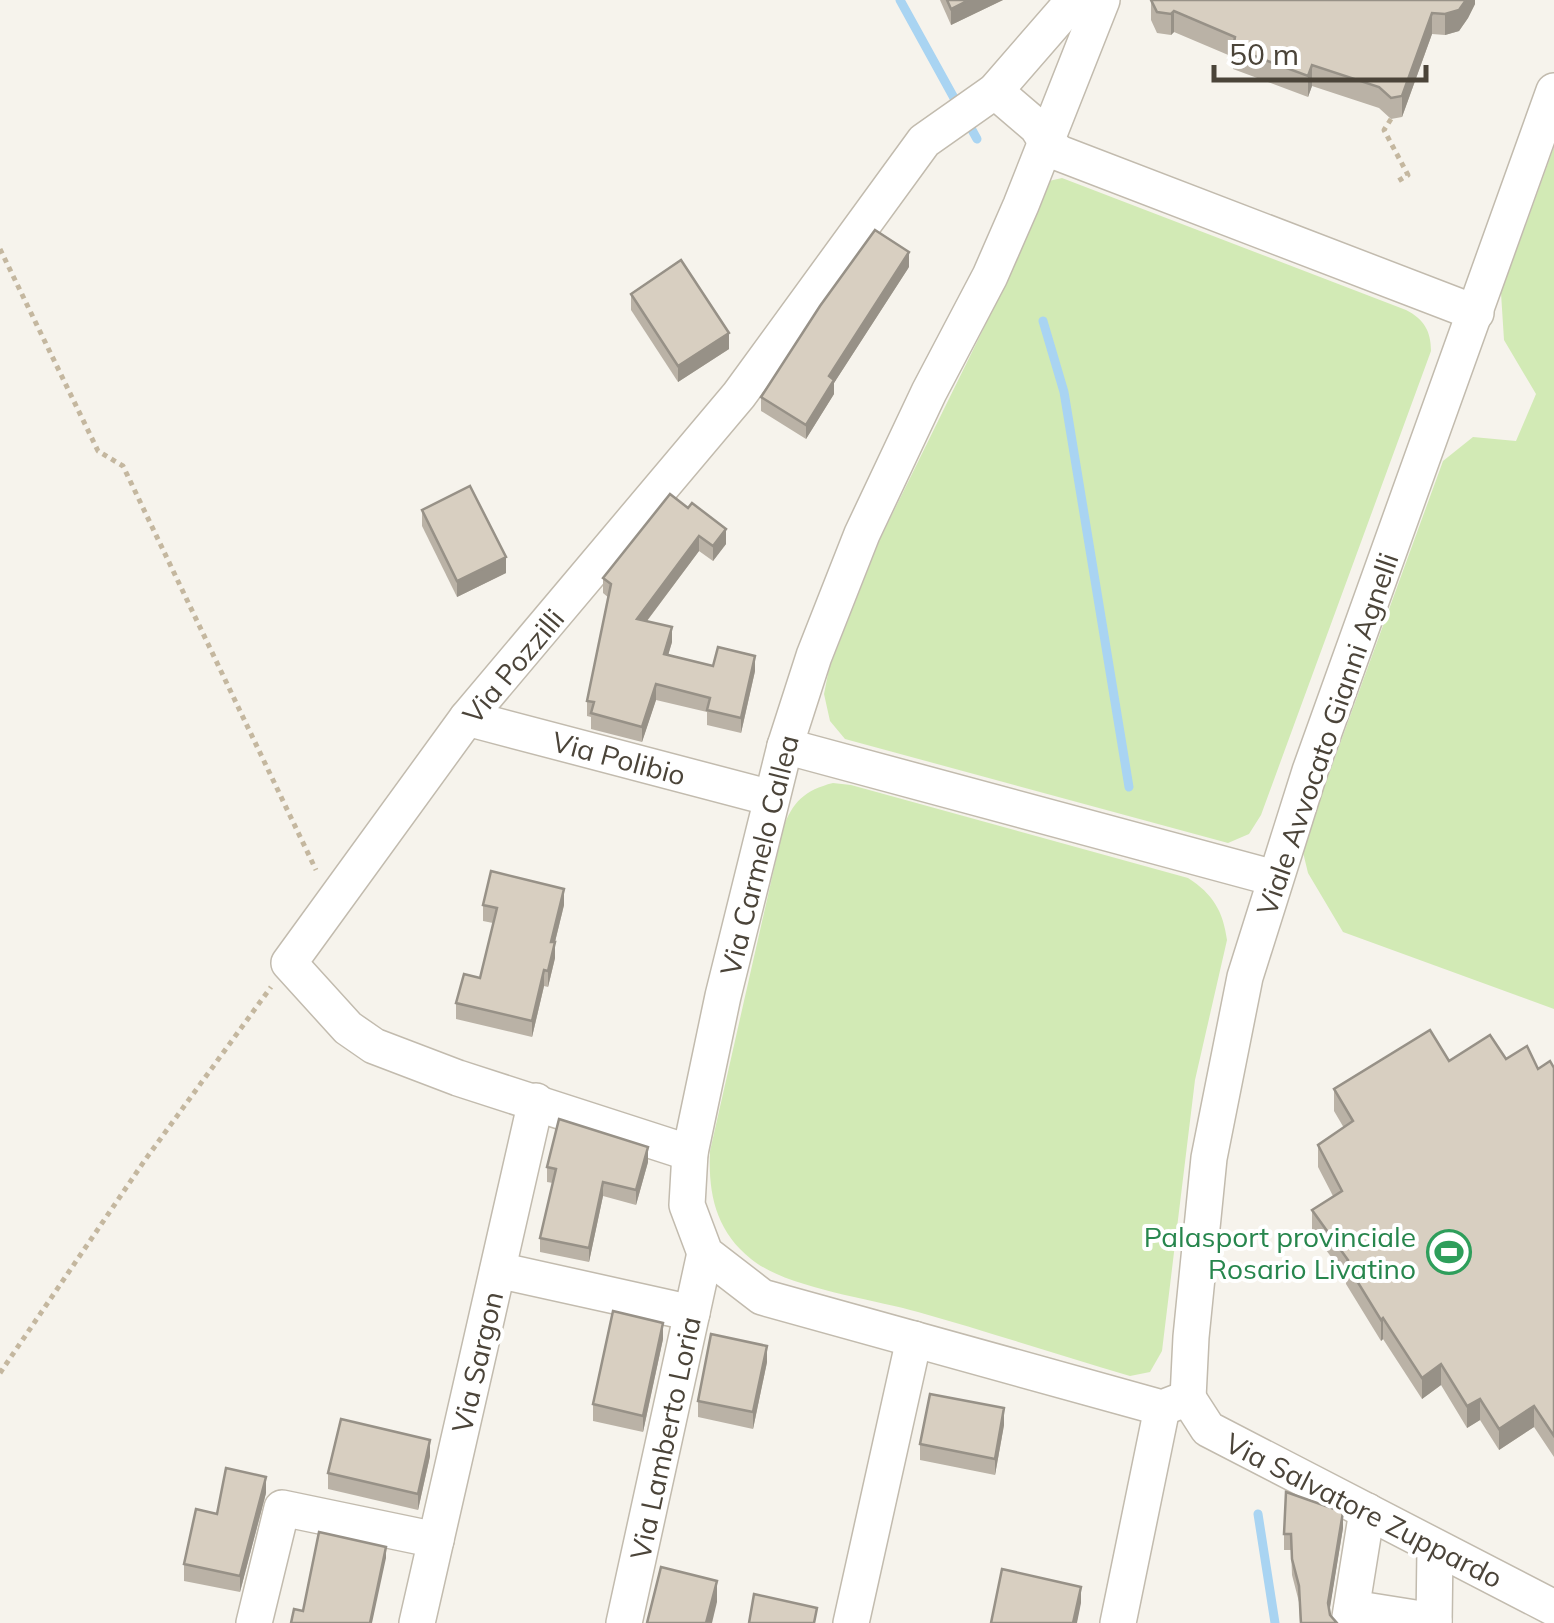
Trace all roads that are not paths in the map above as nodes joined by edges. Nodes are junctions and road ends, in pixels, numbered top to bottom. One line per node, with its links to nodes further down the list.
1 (1074, 0): 3 (street, Via Pozzilli)
2 (1102, 0): 5 (street, Via Carmelo Callea)
3 (995, 91): 5 (street); 7 (street, Via Pozzilli)
4 (1554, 91): 6 (street, Viale Avvocato Gianni Agnelli)
5 (1046, 143): 6 (street); 8 (street, Via Carmelo Callea)
6 (1476, 313): 10 (street, Viale Avvocato Gianni Agnelli)
7 (467, 718): 9 (street, Via Polibio); 11 (street, Via Pozzilli)
8 (785, 746): 9 (street, Via Carmelo Callea); 10 (street)
9 (771, 798): 12 (street, Via Carmelo Callea)
10 (1274, 878): 17 (street, Viale Avvocato Gianni Agnelli)
11 (536, 1101): 12 (street); 14 (street, Via Sargon)
12 (690, 1153): 13 (street, Via Carmelo Callea)
13 (706, 1252): 15 (street, Via Lamberto Loria); 16 (street, Via Carmelo Callea)
14 (498, 1270): 15 (street); 19 (street, Via Sargon)
15 (692, 1313): 26 (street, Via Lamberto Loria)
16 (914, 1339): 17 (street, Via Carmelo Callea); 27 (street)
17 (1175, 1403): 18 (street, Via Salvatore Zuppardo); 28 (street, Viale Avvocato Gianni Agnelli)
18 (1367, 1511): 20 (street, Via Salvatore Zuppardo); 22 (street)
19 (436, 1540): 24 (street); 25 (street, Via Sargon)
20 (1435, 1549): 21 (street, Via Salvatore Zuppardo); 23 (street)
21 (1554, 1608)
22 (1351, 1616): 23 (street)
23 (1434, 1622)
24 (254, 1623)
25 (417, 1623)
26 (624, 1623)
27 (851, 1623)
28 (1118, 1623)

